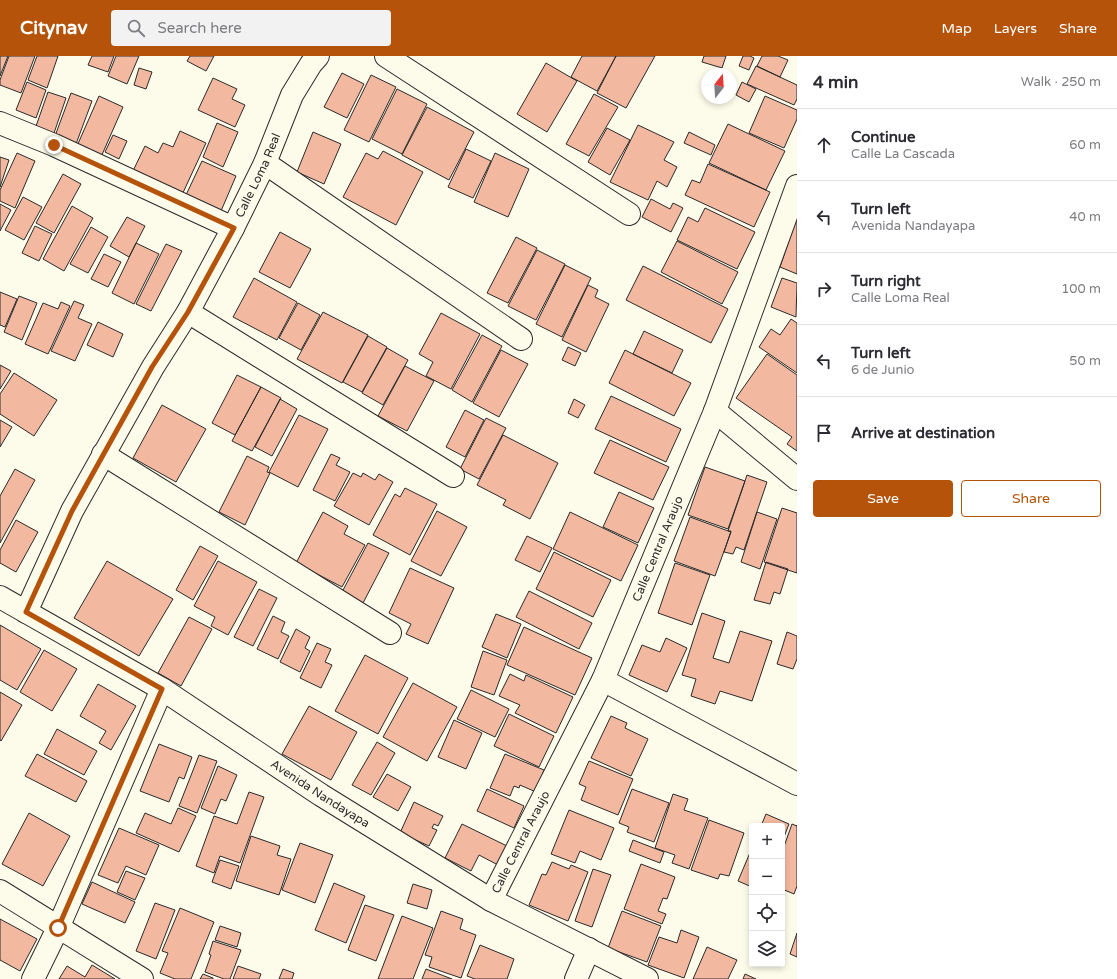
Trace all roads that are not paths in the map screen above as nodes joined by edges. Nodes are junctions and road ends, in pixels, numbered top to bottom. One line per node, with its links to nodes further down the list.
1 (318, 56): 4 (street, Calle Loma Real)
2 (386, 56): 6 (street)
3 (0, 123): 7 (street)
4 (265, 163): 7 (street, Calle Loma Real); 9 (street)
5 (797, 186): 10 (street, Calle Central Araujo)
6 (629, 214)
7 (234, 228): 8 (street, Calle Loma Real)
8 (188, 312): 11 (street, Calle Loma Real); 12 (street)
9 (521, 339)
10 (715, 411): 13 (street); 17 (street, Calle Central Araujo)
11 (103, 454): 15 (street, Calle Loma Real); 16 (street)
12 (454, 476)
13 (797, 479)
14 (0, 597): 15 (street, Avenida Nandayapa)
15 (26, 612): 18 (street, Avenida Nandayapa)
16 (390, 633)
17 (603, 680): 19 (street); 21 (street, Calle Central Araujo)
18 (162, 689): 21 (street, Avenida Nandayapa); 22 (street)
19 (797, 784)
20 (0, 891): 22 (street)
21 (491, 900): 23 (street, Avenida Nandayapa)
22 (58, 928): 24 (street); 25 (street)
23 (589, 949): 26 (street); 27 (street, Avenida Nandayapa)
24 (33, 979)
25 (142, 979)
26 (576, 979)
27 (647, 979)

